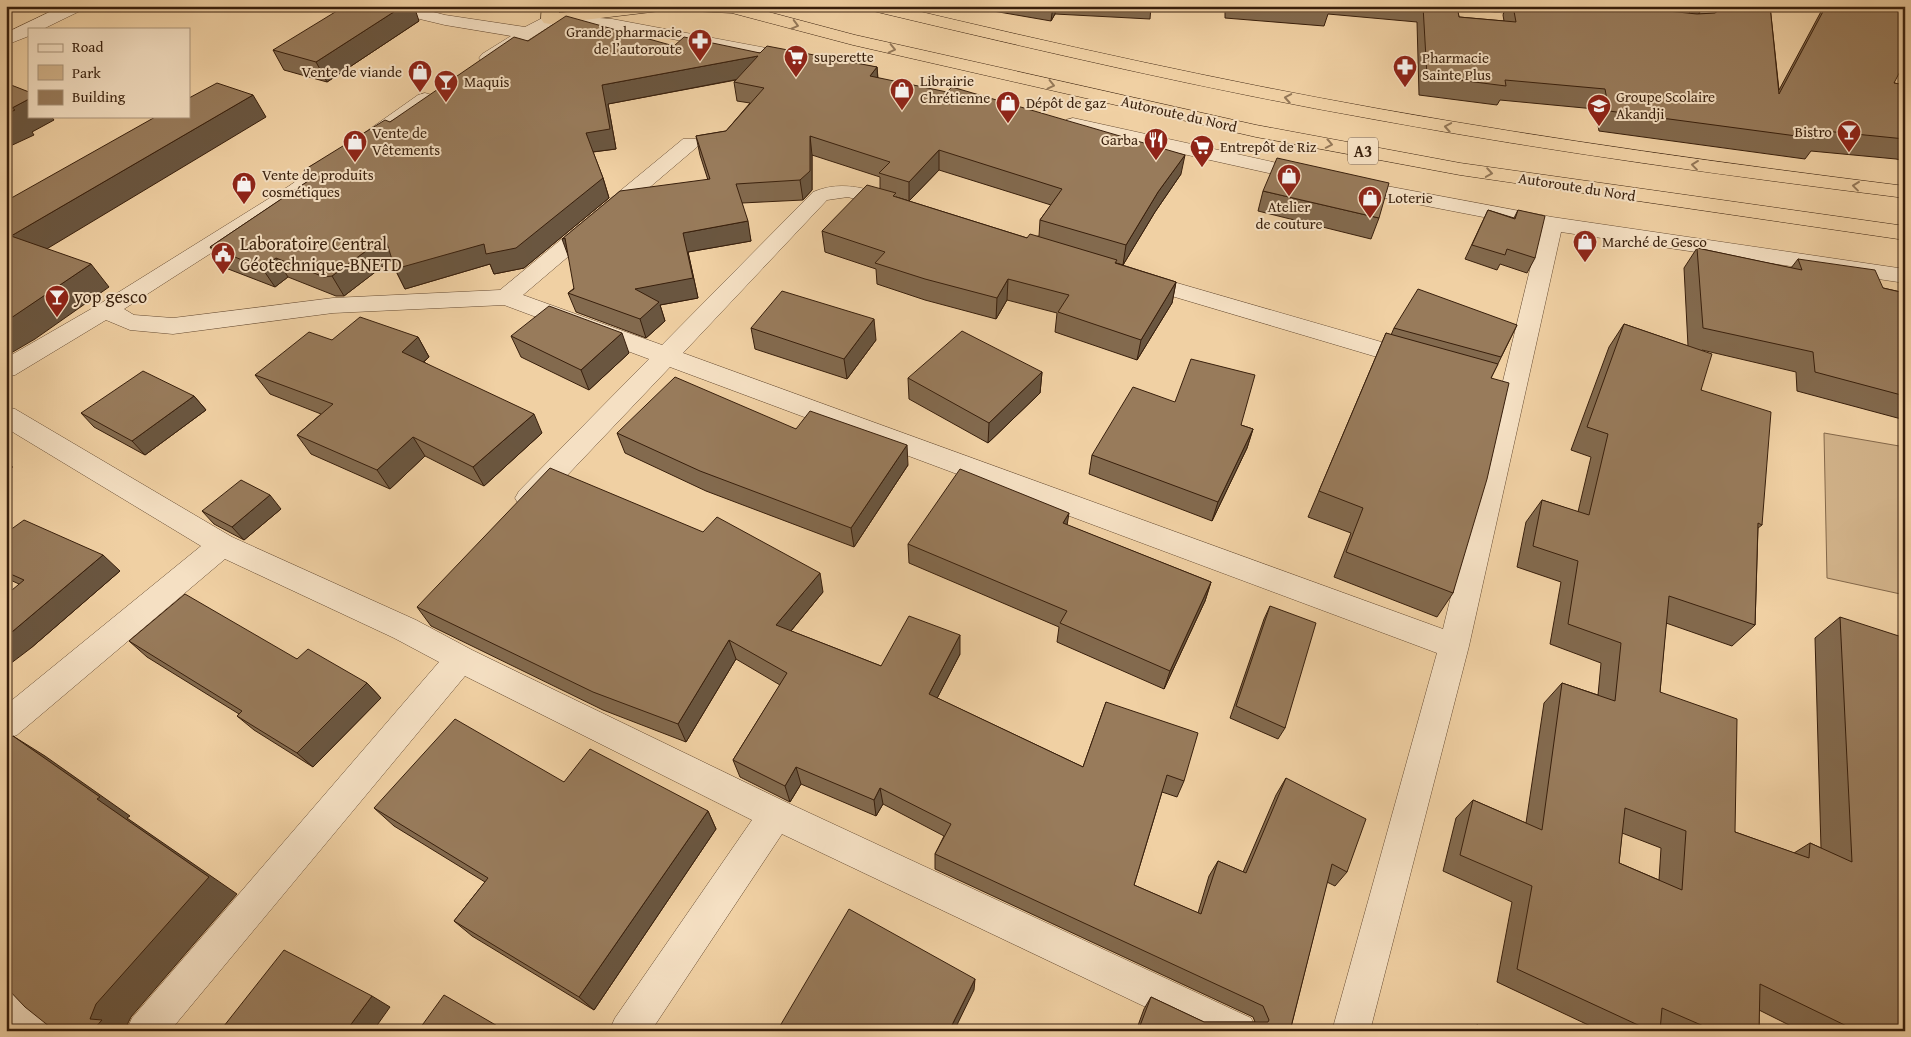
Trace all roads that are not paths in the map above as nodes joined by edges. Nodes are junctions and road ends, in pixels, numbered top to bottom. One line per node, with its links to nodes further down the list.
1 (76, 6): 12 (street)
2 (388, 6): 14 (street)
3 (660, 6): 9 (highway)
4 (692, 6): 8 (highway, Autoroute du Nord)
5 (873, 6): 21 (highway, A3, one-way to 5)
6 (1486, 6): 10 (street)
7 (1705, 6): 11 (street)
8 (728, 7): 24 (highway, Autoroute du Nord / A3, one-way to 24)
9 (550, 12): 14 (street); 16 (street)
10 (1565, 14)
11 (1664, 24)
12 (31, 28)
13 (28, 29): 15 (street)
14 (528, 32): 17 (street)
15 (6, 40)
16 (821, 64)
17 (473, 68)
18 (441, 89): 28 (street)
19 (1050, 119): 23 (street)
20 (690, 143): 27 (street)
21 (1905, 192)
22 (913, 210): 29 (street)
23 (1552, 224): 26 (street); 35 (street)
24 (1905, 234)
25 (1120, 273): 30 (street)
26 (1905, 276)
27 (506, 297): 28 (street); 29 (street)
28 (106, 310): 31 (street)
29 (665, 354): 33 (street); 35 (street)
30 (1438, 367)
31 (6, 370)
32 (6, 416): 34 (street)
33 (514, 514)
34 (222, 545): 36 (street); 37 (street)
35 (1454, 646): 44 (street)
36 (461, 659): 38 (street); 41 (street)
37 (6, 725)
38 (776, 814): 42 (street); 43 (street)
39 (6, 999): 40 (street)
40 (47, 1031)
41 (145, 1031)
42 (628, 1031)
43 (1238, 1031)
44 (1351, 1031)

